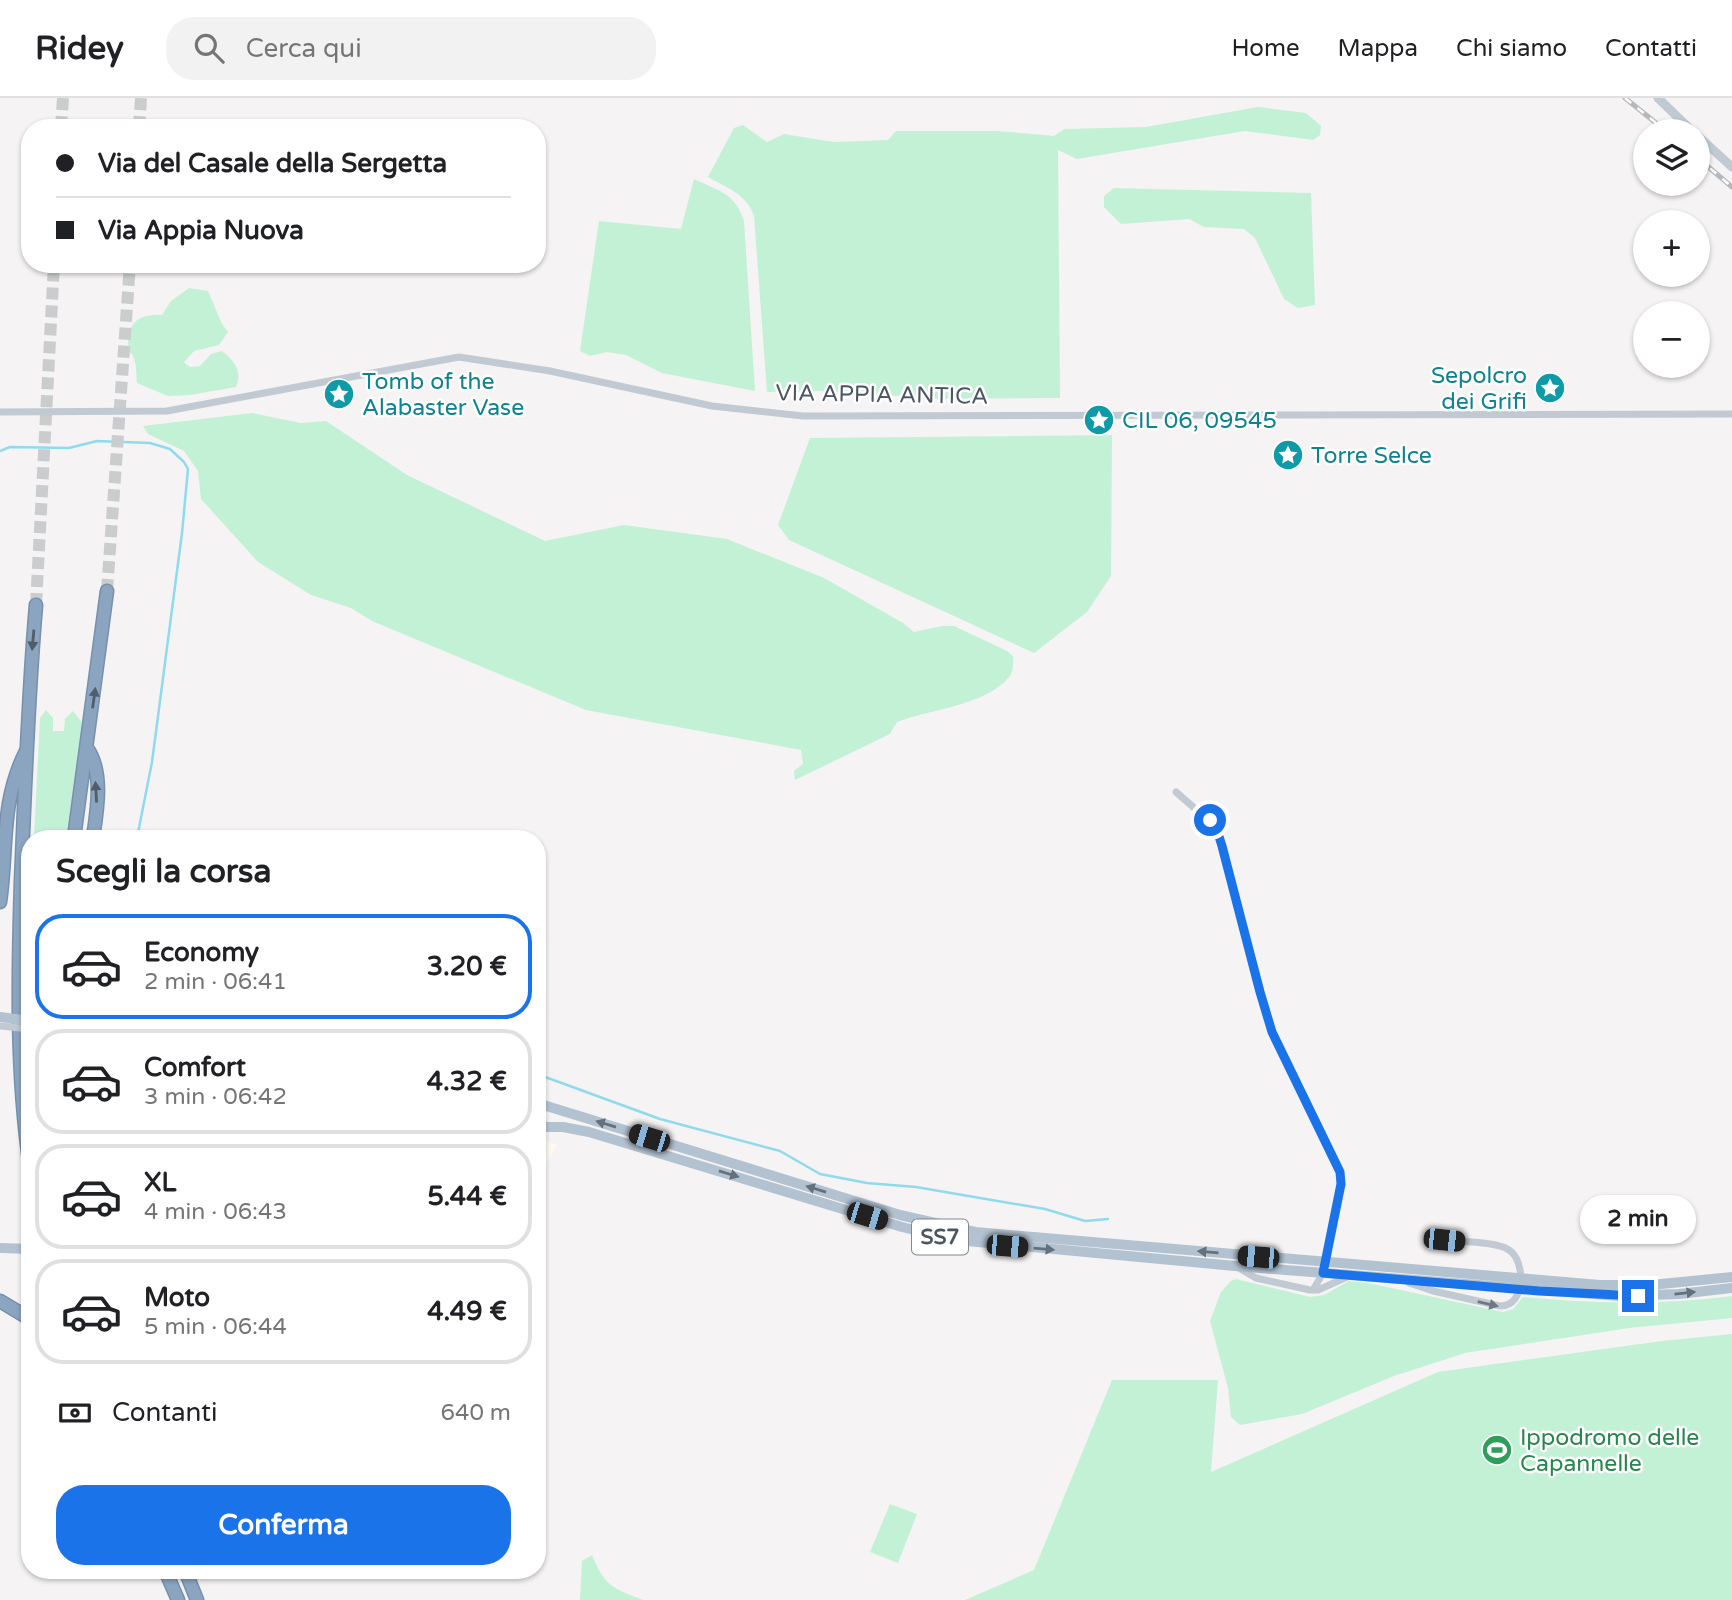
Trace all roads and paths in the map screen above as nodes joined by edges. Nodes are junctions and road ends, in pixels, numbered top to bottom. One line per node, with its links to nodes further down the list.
1 (1658, 98): 2 (street)
2 (1680, 119)
3 (1710, 147): 4 (street)
4 (1732, 167)
5 (0, 412): 6 (street, VIA APPIA ANTICA)
6 (1732, 414)
7 (107, 591): 9 (highway, one-way to 7)
8 (36, 605): 10 (highway, one-way to 10)
9 (87, 748): 13 (highway); 14 (highway, one-way to 9)
10 (26, 751): 12 (highway); 15 (highway)
11 (1176, 792): 28 (street)
12 (24, 830)
13 (75, 830)
14 (94, 830)
15 (0, 902)
16 (21, 940): 21 (highway)
17 (0, 1017): 18 (main road, bridge)
18 (21, 1020)
19 (0, 1026): 20 (street, bridge)
20 (21, 1028)
21 (21, 1077)
22 (546, 1106): 28 (main road, SS7, one-way to 22)
23 (546, 1127): 27 (main road, SS7, one-way to 27)
24 (1444, 1240): 32 (street)
25 (0, 1248): 26 (main road)
26 (21, 1249)
27 (1235, 1266): 28 (main road, SS7); 34 (street)
28 (1324, 1267): 29 (main road, SS7); 32 (main road, SS7); 34 (street)
29 (1351, 1275): 31 (main road, SS7); 34 (street)
30 (1732, 1277): 32 (main road, SS7)
31 (1402, 1279): 32 (main road, SS7); 32 (street, one-way to 32)
32 (1519, 1284): 33 (main road, SS7, one-way to 33)
33 (1732, 1288)
34 (1313, 1290)
35 (0, 1301): 36 (highway)
36 (21, 1314)
37 (169, 1579): 39 (highway)
38 (189, 1579): 40 (highway)
39 (178, 1600)
40 (197, 1600)

